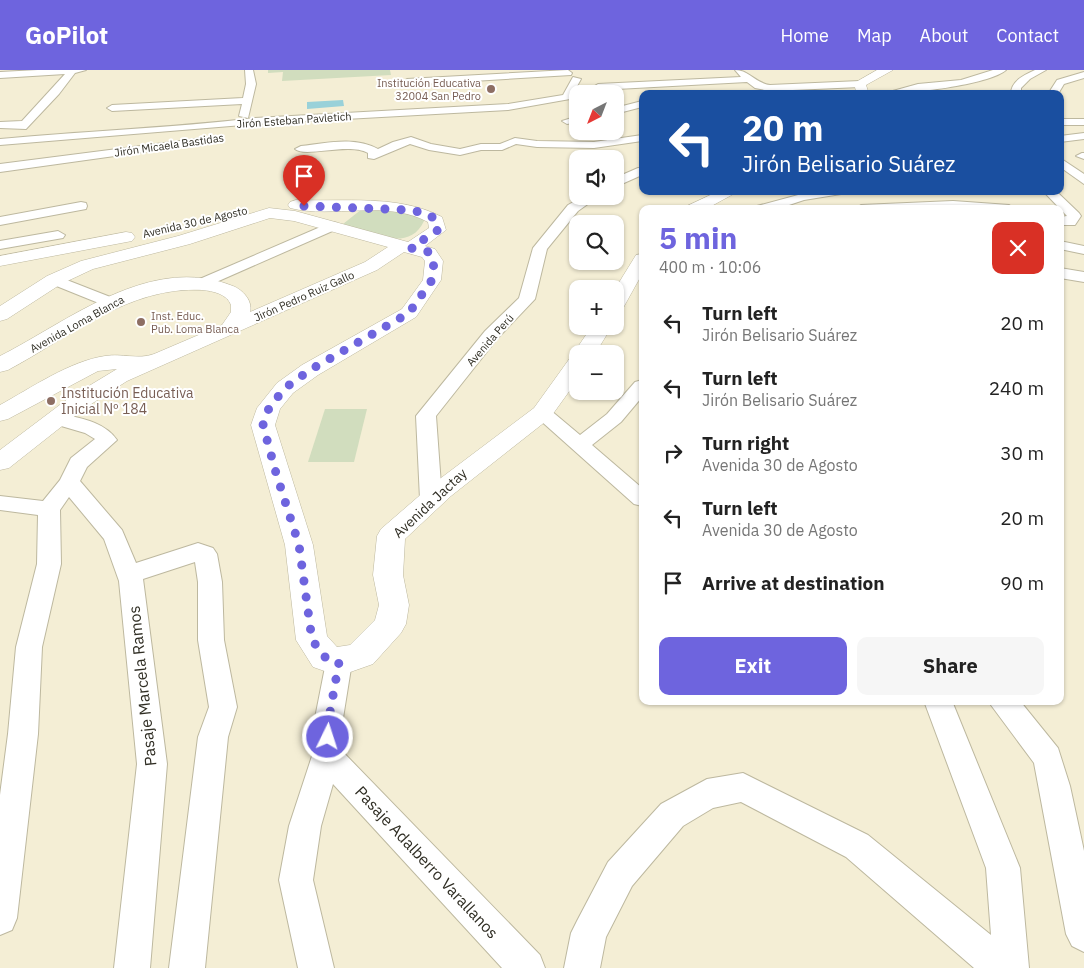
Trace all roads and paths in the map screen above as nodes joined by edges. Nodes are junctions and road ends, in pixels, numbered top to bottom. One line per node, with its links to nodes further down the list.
1 (72, 70): 2 (street); 9 (street); 37 (street)
2 (82, 70)
3 (249, 70): 26 (street)
4 (676, 70): 14 (street)
5 (738, 70): 12 (street)
6 (888, 70): 15 (street)
7 (1002, 70): 22 (street)
8 (1042, 70): 23 (street)
9 (0, 75)
10 (618, 75): 16 (street)
11 (1084, 75): 24 (street)
12 (749, 79): 14 (street); 17 (street)
13 (580, 80): 16 (street); 19 (street); 19 (street, Jirón Esteban Pavletich)
14 (689, 82): 16 (street)
15 (855, 82): 18 (street)
16 (627, 86)
17 (758, 86): 18 (street); 20 (street)
18 (773, 88): 21 (street)
19 (408, 89): 35 (street, Jirón Esteban Pavletich)
20 (726, 90)
21 (779, 90)
22 (903, 90)
23 (1016, 90)
24 (1055, 90)
25 (639, 105): 29 (street)
26 (246, 106): 28 (street); 30 (street); 35 (street)
27 (569, 107): 39 (street)
28 (112, 108)
29 (624, 109)
30 (206, 114)
31 (158, 118): 32 (street)
32 (100, 122)
33 (1064, 122): 34 (street)
34 (1084, 122)
35 (242, 123): 44 (street, Jirón Esteban Pavletich)
36 (0, 125): 37 (street)
37 (23, 126): 38 (street)
38 (42, 126)
39 (249, 134)
40 (1084, 136): 43 (street)
41 (226, 138): 47 (street, Jirón Micaela Bastidas)
42 (639, 138): 45 (street)
43 (1064, 139)
44 (0, 142)
45 (301, 149)
46 (1064, 164): 50 (street)
47 (0, 168)
48 (639, 172): 49 (street)
49 (624, 179)
50 (1084, 180)
51 (723, 195): 55 (street)
52 (814, 195): 56 (street)
53 (1053, 195): 59 (street)
54 (578, 205): 91 (street, Avenida Perú)
55 (702, 205)
56 (775, 205)
57 (944, 205): 58 (street)
58 (981, 205)
59 (1063, 205)
60 (81, 206): 62 (street)
61 (1064, 206): 63 (street)
62 (0, 221)
63 (1064, 221)
64 (332, 226): 68 (street); 74 (street); 75 (street)
65 (58, 235): 66 (street)
66 (0, 245)
67 (1064, 246): 69 (street)
68 (406, 247): 70 (street, Avenida 30 de Agosto); 79 (street, Jirón Pedro Ruiz Gallo); 95 (street)
69 (1084, 250)
70 (0, 261)
71 (639, 267): 76 (street)
72 (1064, 274): 73 (street)
73 (1084, 277)
74 (54, 280): 77 (street); 78 (street)
75 (200, 284): 77 (street, Avenida Loma Blanca); 79 (street, Avenida Loma Blanca)
76 (624, 291)
77 (112, 303): 81 (street, Avenida Loma Blanca)
78 (0, 315)
79 (230, 328): 80 (street, Jirón Pedro Ruiz Gallo)
80 (143, 364): 85 (street); 86 (street, Jirón Pedro Ruiz Gallo)
81 (0, 365)
82 (569, 376): 84 (street, Avenida Jactay)
83 (639, 389): 87 (street)
84 (542, 413): 87 (street); 91 (street, Avenida Jactay)
85 (0, 414)
86 (58, 419): 88 (street, Jirón Pedro Ruiz Gallo); 89 (street)
87 (580, 445): 90 (street)
88 (0, 462)
89 (69, 482): 93 (street); 94 (street, Pasaje Marcela Ramos)
90 (639, 496)
91 (431, 499): 95 (street, Avenida Jactay)
92 (0, 503): 93 (street)
93 (48, 510): 99 (street)
94 (128, 575): 101 (street, Pasaje Marcela Ramos); 102 (street)
95 (339, 662): 98 (street)
96 (940, 705): 107 (street)
97 (1005, 705): 100 (street)
98 (327, 756): 103 (street); 104 (street, Pasaje Adalberro Varallanos)
99 (0, 918)
100 (1084, 934)
101 (132, 968)
102 (188, 968)
103 (316, 968)
104 (527, 968)
105 (582, 968): 106 (street)
106 (1001, 968)
107 (1011, 968)

